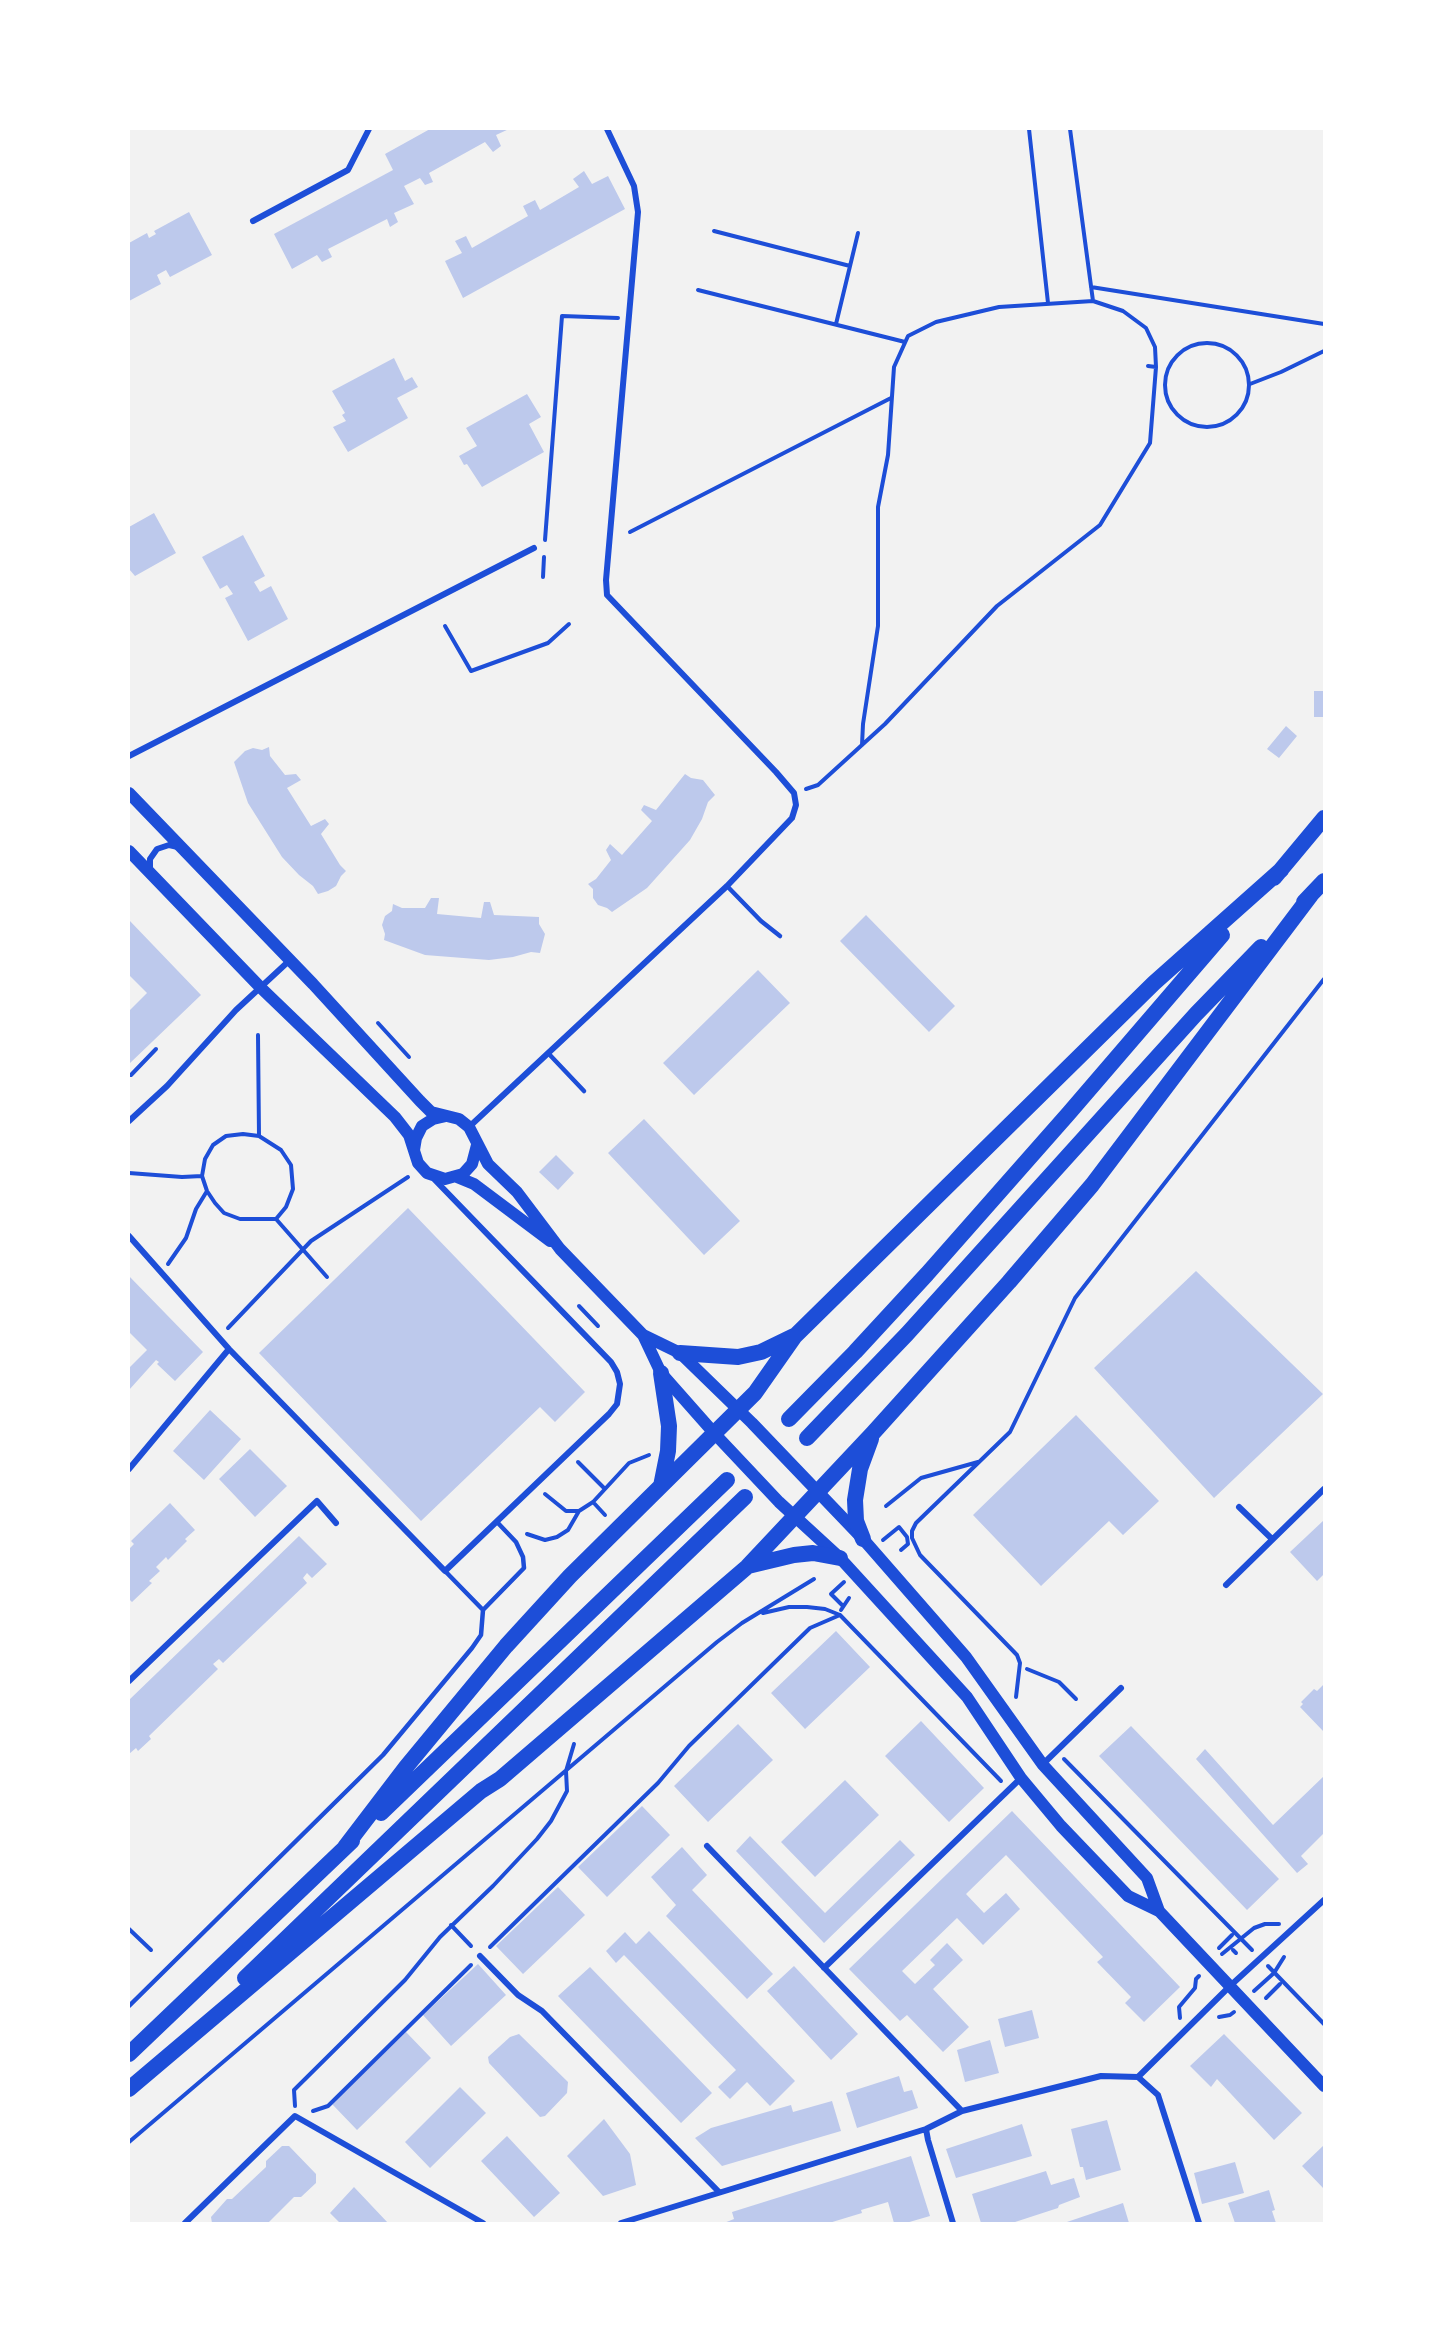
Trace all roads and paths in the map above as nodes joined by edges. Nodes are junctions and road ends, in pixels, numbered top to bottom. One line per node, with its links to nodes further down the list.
1 (369, 129): 5 (street)
2 (607, 129): 13 (street)
3 (1029, 129): 12 (path)
4 (1070, 129): 9 (path)
5 (253, 221)
6 (714, 231): 8 (path)
7 (858, 233): 8 (path)
8 (850, 266): 14 (path)
9 (1091, 287): 11 (path); 15 (path)
10 (698, 290): 14 (path)
11 (1094, 301): 12 (path); 19 (path)
12 (1048, 303): 16 (path)
13 (628, 318): 25 (path); 34 (street)
14 (836, 324): 16 (path)
15 (1324, 324)
16 (905, 342): 23 (path)
17 (1324, 351): 20 (path)
18 (1148, 366): 19 (path)
19 (1156, 367): 21 (path)
20 (1250, 384): 22 (path); 22 (path)
21 (1153, 385): 22 (path); 31 (path)
22 (1164, 386)
23 (892, 398): 24 (path); 31 (path)
24 (630, 532)
25 (545, 542)
26 (534, 548): 32 (street)
27 (544, 553): 28 (path)
28 (543, 577)
29 (569, 624): 30 (path)
30 (445, 626)
31 (862, 745): 34 (path)
32 (129, 756)
33 (129, 793): 36 (main road)
34 (794, 793): 41 (street)
35 (1324, 818): 38 (highway)
36 (183, 850): 39 (street); 44 (main road)
37 (129, 851): 39 (main road)
38 (1281, 870): 74 (highway); 79 (highway)
39 (154, 878): 46 (main road)
40 (1324, 881): 42 (highway)
41 (727, 886): 43 (lane); 50 (street)
42 (1311, 895): 81 (highway); 82 (highway)
43 (780, 936)
44 (290, 960): 46 (street); 54 (main road)
45 (1324, 980): 85 (path)
46 (260, 987): 55 (street); 59 (main road)
47 (378, 1023): 51 (path)
48 (258, 1035): 57 (path)
49 (156, 1049): 52 (path)
50 (548, 1053): 53 (lane); 56 (street)
51 (409, 1057)
52 (131, 1075)
53 (584, 1091)
54 (446, 1116): 56 (main road); 59 (main road)
55 (129, 1121)
56 (469, 1127): 58 (main road)
57 (259, 1136): 62 (path); 66 (path)
58 (477, 1145): 64 (main road); 69 (main road)
59 (414, 1151): 61 (main road)
60 (129, 1173): 62 (path)
61 (427, 1173): 64 (main road); 83 (street)
62 (202, 1176): 65 (path)
63 (408, 1177): 68 (path)
64 (457, 1177): 69 (main road)
65 (207, 1191): 66 (path); 70 (path)
66 (276, 1219): 68 (path)
67 (129, 1236): 70 (street)
68 (302, 1249): 71 (path); 73 (path)
69 (560, 1249): 72 (main road)
70 (162, 1272): 73 (street)
71 (327, 1276)
72 (643, 1335): 76 (main road); 77 (main road)
73 (219, 1336): 75 (street)
74 (795, 1336): 76 (highway); 78 (highway)
75 (229, 1349): 86 (street); 108 (street)
76 (680, 1353): 78 (main road)
77 (661, 1373): 80 (main road); 90 (highway)
78 (738, 1409): 80 (highway); 89 (main road)
79 (789, 1419)
80 (714, 1433): 90 (highway); 99 (main road)
81 (873, 1433): 89 (highway); 102 (highway)
82 (807, 1438)
83 (569, 1453): 88 (street); 91 (path)
84 (652, 1454): 91 (path)
85 (981, 1461): 95 (path); 120 (path)
86 (129, 1469)
87 (727, 1480): 129 (highway)
88 (536, 1485): 97 (path); 100 (street)
89 (812, 1485): 99 (highway); 102 (main road)
90 (661, 1486): 129 (highway)
91 (603, 1488): 94 (path)
92 (1324, 1489): 103 (street)
93 (746, 1497): 156 (highway)
94 (593, 1502): 97 (path); 98 (path)
95 (886, 1506)
96 (1239, 1507): 103 (street)
97 (579, 1511): 100 (path)
98 (605, 1515)
99 (794, 1516): 106 (main road); 107 (highway)
100 (497, 1522): 108 (street); 113 (lane)
101 (336, 1523): 117 (street)
102 (863, 1539): 123 (main road)
103 (1272, 1539): 111 (street)
104 (883, 1541): 105 (path)
105 (901, 1550)
106 (840, 1558): 107 (highway); 125 (main road)
107 (747, 1567): 156 (highway)
108 (445, 1571): 113 (lane)
109 (814, 1579): 115 (path)
110 (844, 1582): 114 (path)
111 (1226, 1586)
112 (849, 1598): 114 (path)
113 (483, 1610): 150 (lane)
114 (841, 1610): 115 (path); 126 (path); 127 (path)
115 (759, 1614): 124 (path)
116 (1027, 1669): 119 (path)
117 (129, 1681)
118 (1121, 1688): 123 (street)
119 (1076, 1699)
120 (1017, 1703)
121 (574, 1744): 124 (path)
122 (1061, 1755): 136 (path)
123 (1043, 1765): 131 (main road)
124 (566, 1771): 132 (path); 160 (path)
125 (1021, 1778): 131 (main road); 142 (street)
126 (1001, 1781)
127 (658, 1783)
128 (707, 1845): 142 (street)
129 (345, 1847): 153 (highway)
130 (1324, 1900): 133 (street)
131 (1159, 1911): 147 (main road)
132 (451, 1925): 141 (path); 158 (path)
133 (1293, 1928): 136 (path); 147 (street)
134 (129, 1929): 139 (path)
135 (1232, 1935): 138 (path)
136 (1240, 1938): 137 (path); 140 (path)
137 (1245, 1943)
138 (1219, 1948)
139 (151, 1950)
140 (1224, 1953)
141 (480, 1956): 161 (street)
142 (824, 1968): 157 (street)
143 (1272, 1970): 151 (path)
144 (1196, 1979): 152 (path)
145 (1266, 1983): 148 (path)
146 (1280, 1984): 148 (path)
147 (1230, 1986): 152 (street); 155 (main road)
148 (1273, 1991): 149 (path)
149 (1266, 1998)
150 (129, 2006)
151 (1324, 2024)
152 (1183, 2034): 154 (street)
153 (129, 2054)
154 (1138, 2077): 157 (street); 166 (street)
155 (1324, 2086)
156 (129, 2088)
157 (962, 2111): 159 (street)
158 (295, 2116): 162 (street); 163 (street)
159 (926, 2129): 161 (street); 165 (street)
160 (129, 2142)
161 (719, 2192): 164 (street)
162 (185, 2223)
163 (483, 2223)
164 (621, 2223)
165 (953, 2223)
166 (1199, 2223)

